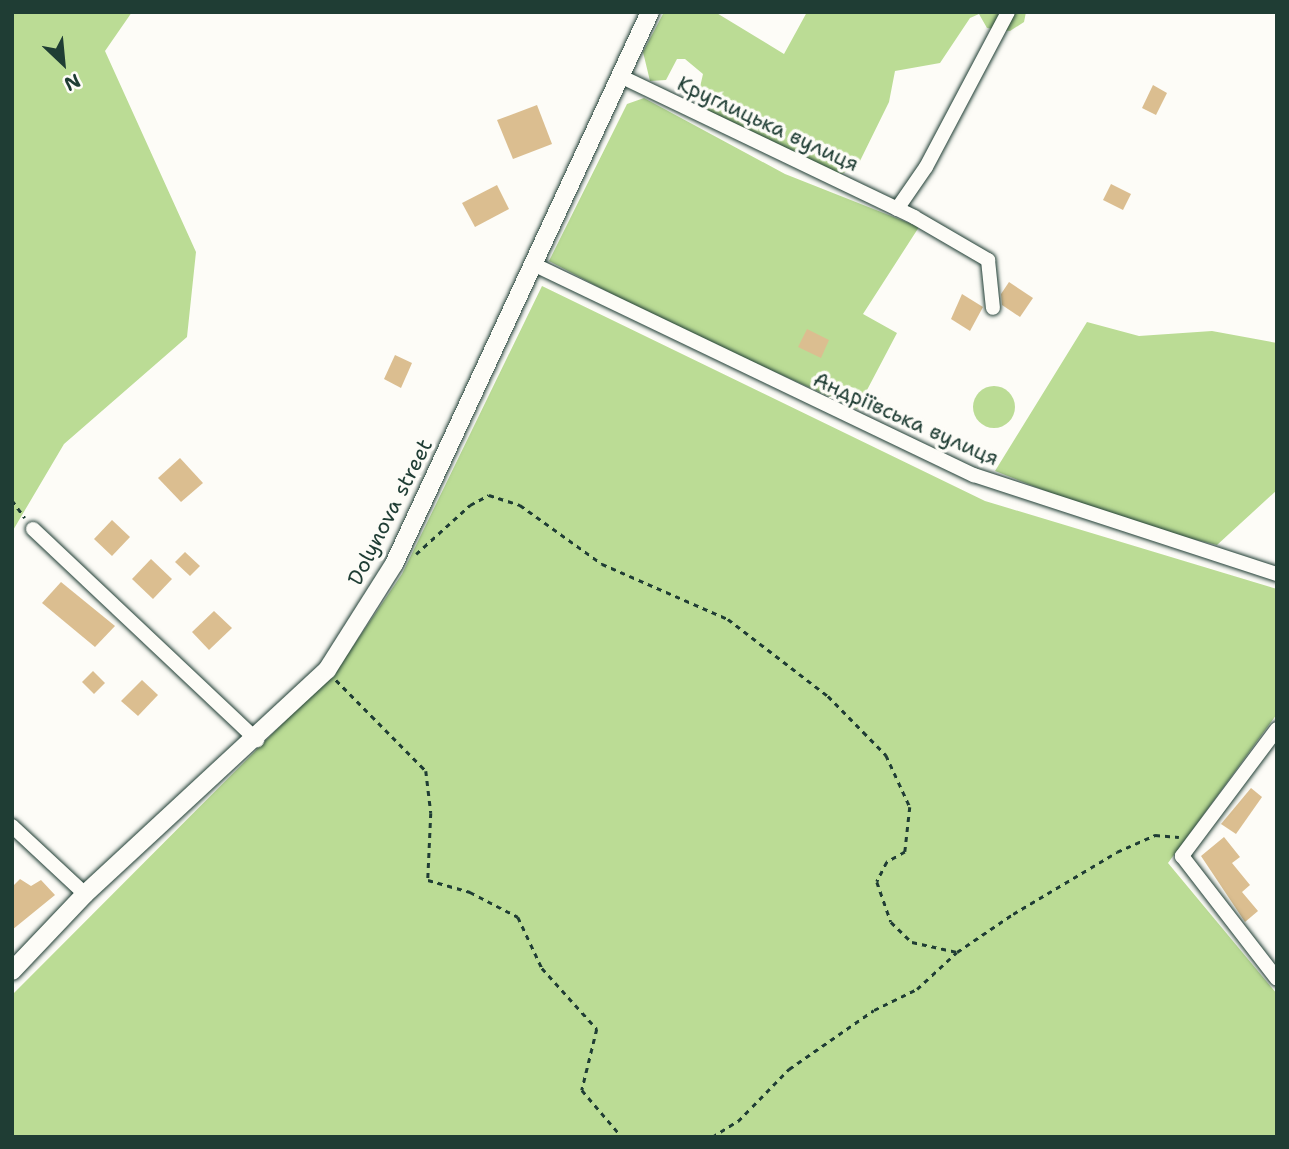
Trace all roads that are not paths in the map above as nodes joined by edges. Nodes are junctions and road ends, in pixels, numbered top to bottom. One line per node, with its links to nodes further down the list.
1 (650, 12): 3 (street, Dolynova street)
2 (1008, 12): 4 (street)
3 (620, 76): 4 (street, Круглицька вулиця); 5 (street, Dolynova street)
4 (897, 209): 6 (street, Круглицька вулиця)
5 (533, 264): 8 (street, Андріївська вулиця); 10 (street, Dolynova street)
6 (993, 308)
7 (33, 529): 10 (street)
8 (1277, 574)
9 (1277, 729): 14 (street)
10 (257, 740): 12 (street, Dolynova street)
11 (12, 826): 12 (street)
12 (85, 894): 13 (street, Dolynova street)
13 (12, 971)
14 (1277, 979)

